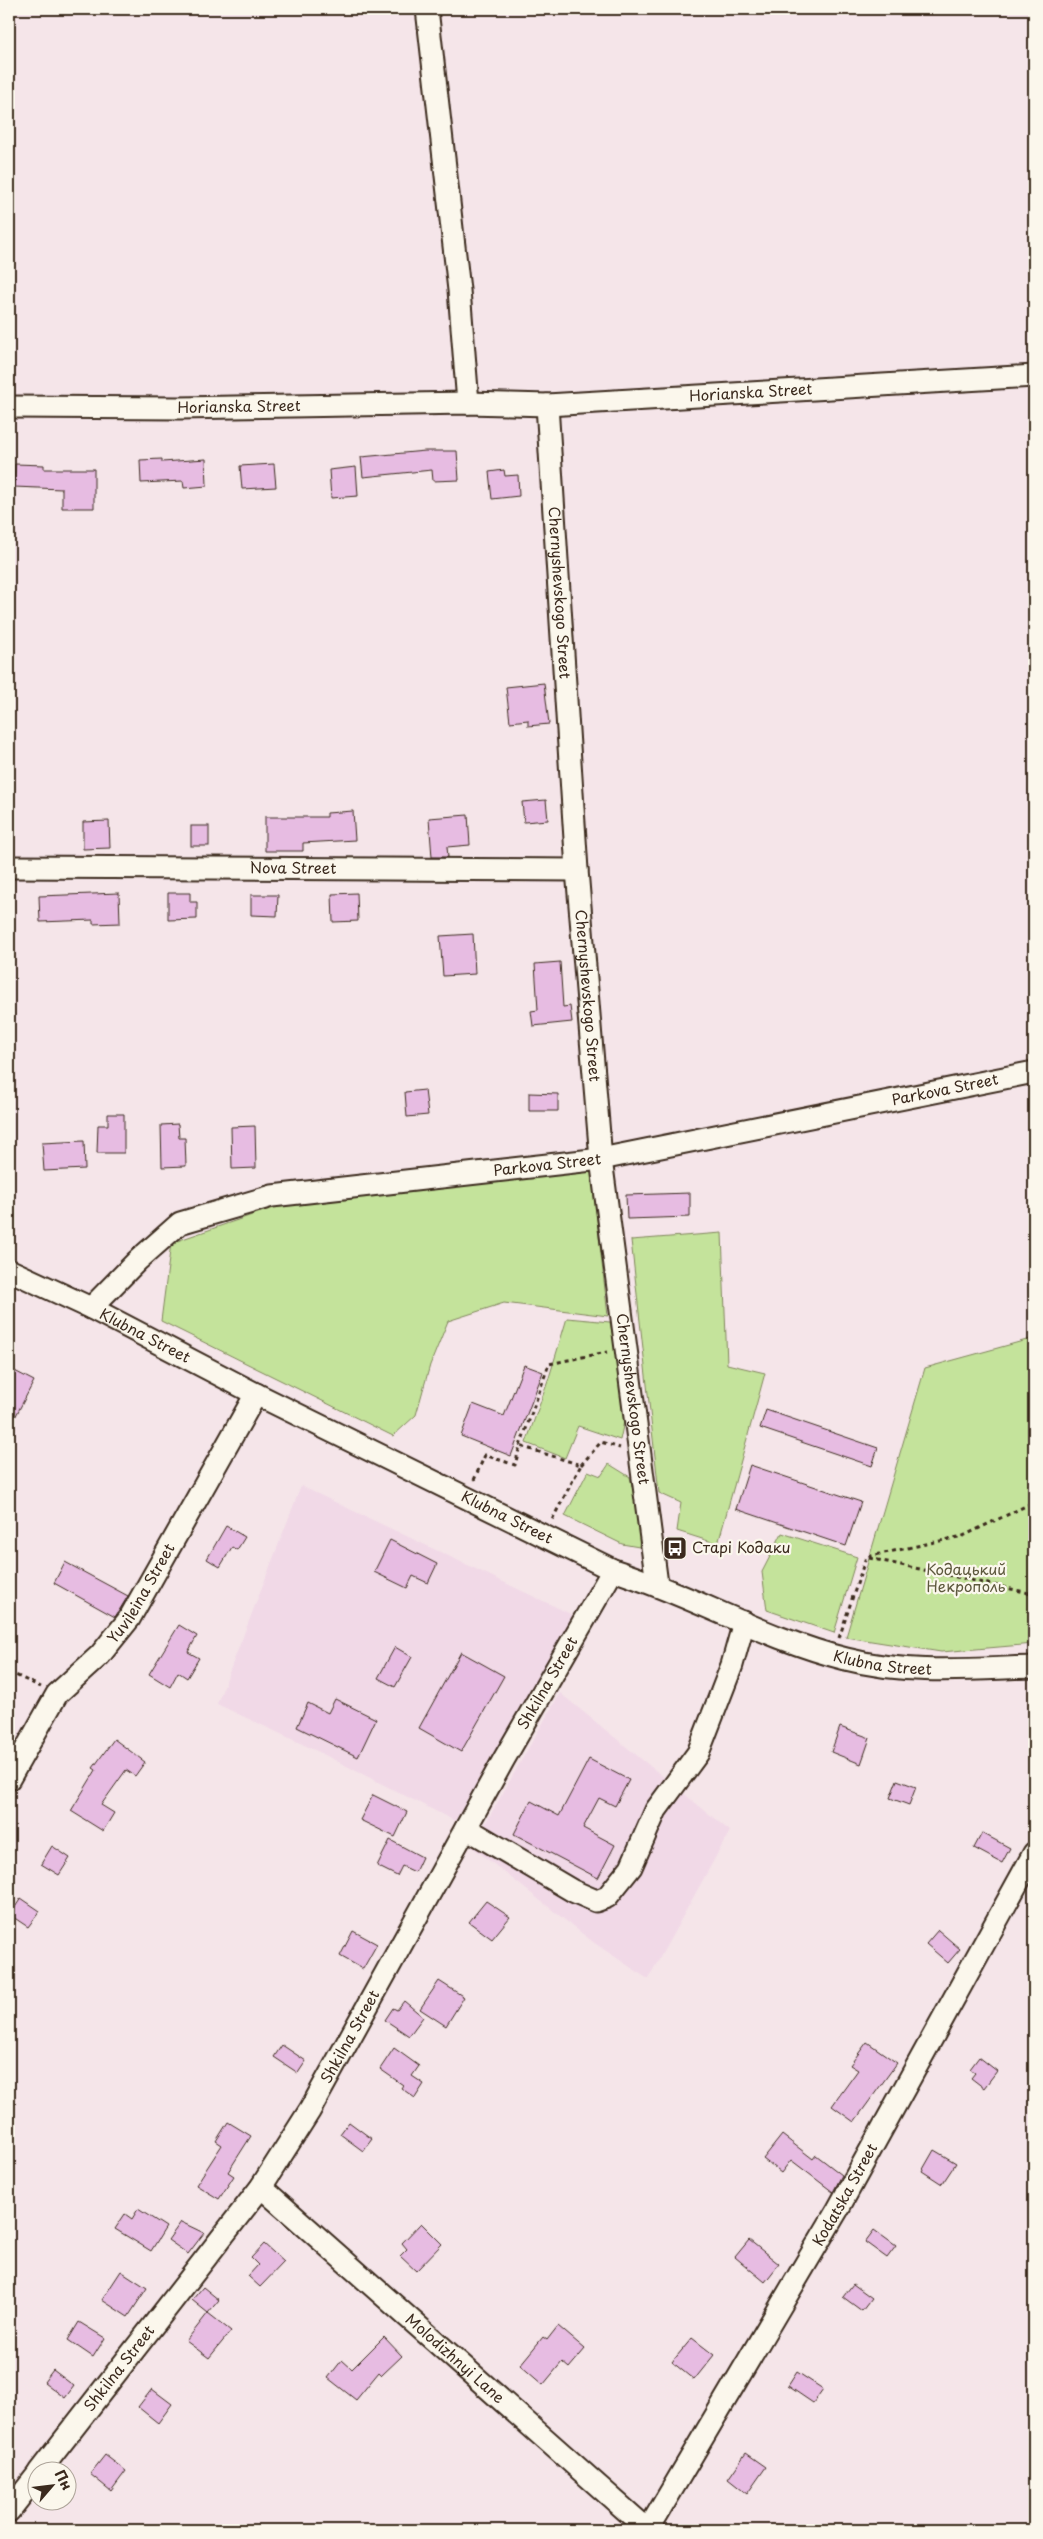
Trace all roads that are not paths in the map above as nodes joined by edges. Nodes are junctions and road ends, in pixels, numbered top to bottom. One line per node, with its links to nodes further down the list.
1 (427, 9): 3 (street)
2 (1034, 376): 4 (street, Horianska Street)
3 (468, 403): 4 (street, Horianska Street); 5 (street, Horianska Street)
4 (547, 405): 7 (street, Chernyshevskogo Street)
5 (9, 406)
6 (9, 866): 7 (street, Nova Street)
7 (577, 870): 9 (street, Chernyshevskogo Street)
8 (1034, 1072): 9 (street, Parkova Street)
9 (601, 1158): 11 (street, Parkova Street); 14 (street, Chernyshevskogo Street)
10 (9, 1270): 11 (street, Klubna Street)
11 (91, 1308): 12 (street, Klubna Street)
12 (256, 1394): 13 (street, Klubna Street); 17 (street, Yuvileina Street)
13 (613, 1570): 14 (street, Klubna Street); 18 (street, Shkilna Street)
14 (657, 1584): 15 (street, Klubna Street)
15 (744, 1622): 16 (street, Klubna Street); 18 (street)
16 (1034, 1667)
17 (9, 1779)
18 (466, 1828): 20 (street, Shkilna Street)
19 (1034, 1853): 24 (street, Kodatska Street)
20 (261, 2187): 21 (street, Shkilna Street); 24 (street, Molodizhnyi Lane)
21 (47, 2462)
22 (28, 2486): 23 (street, Shkilna Street)
23 (9, 2511)
24 (648, 2530)

